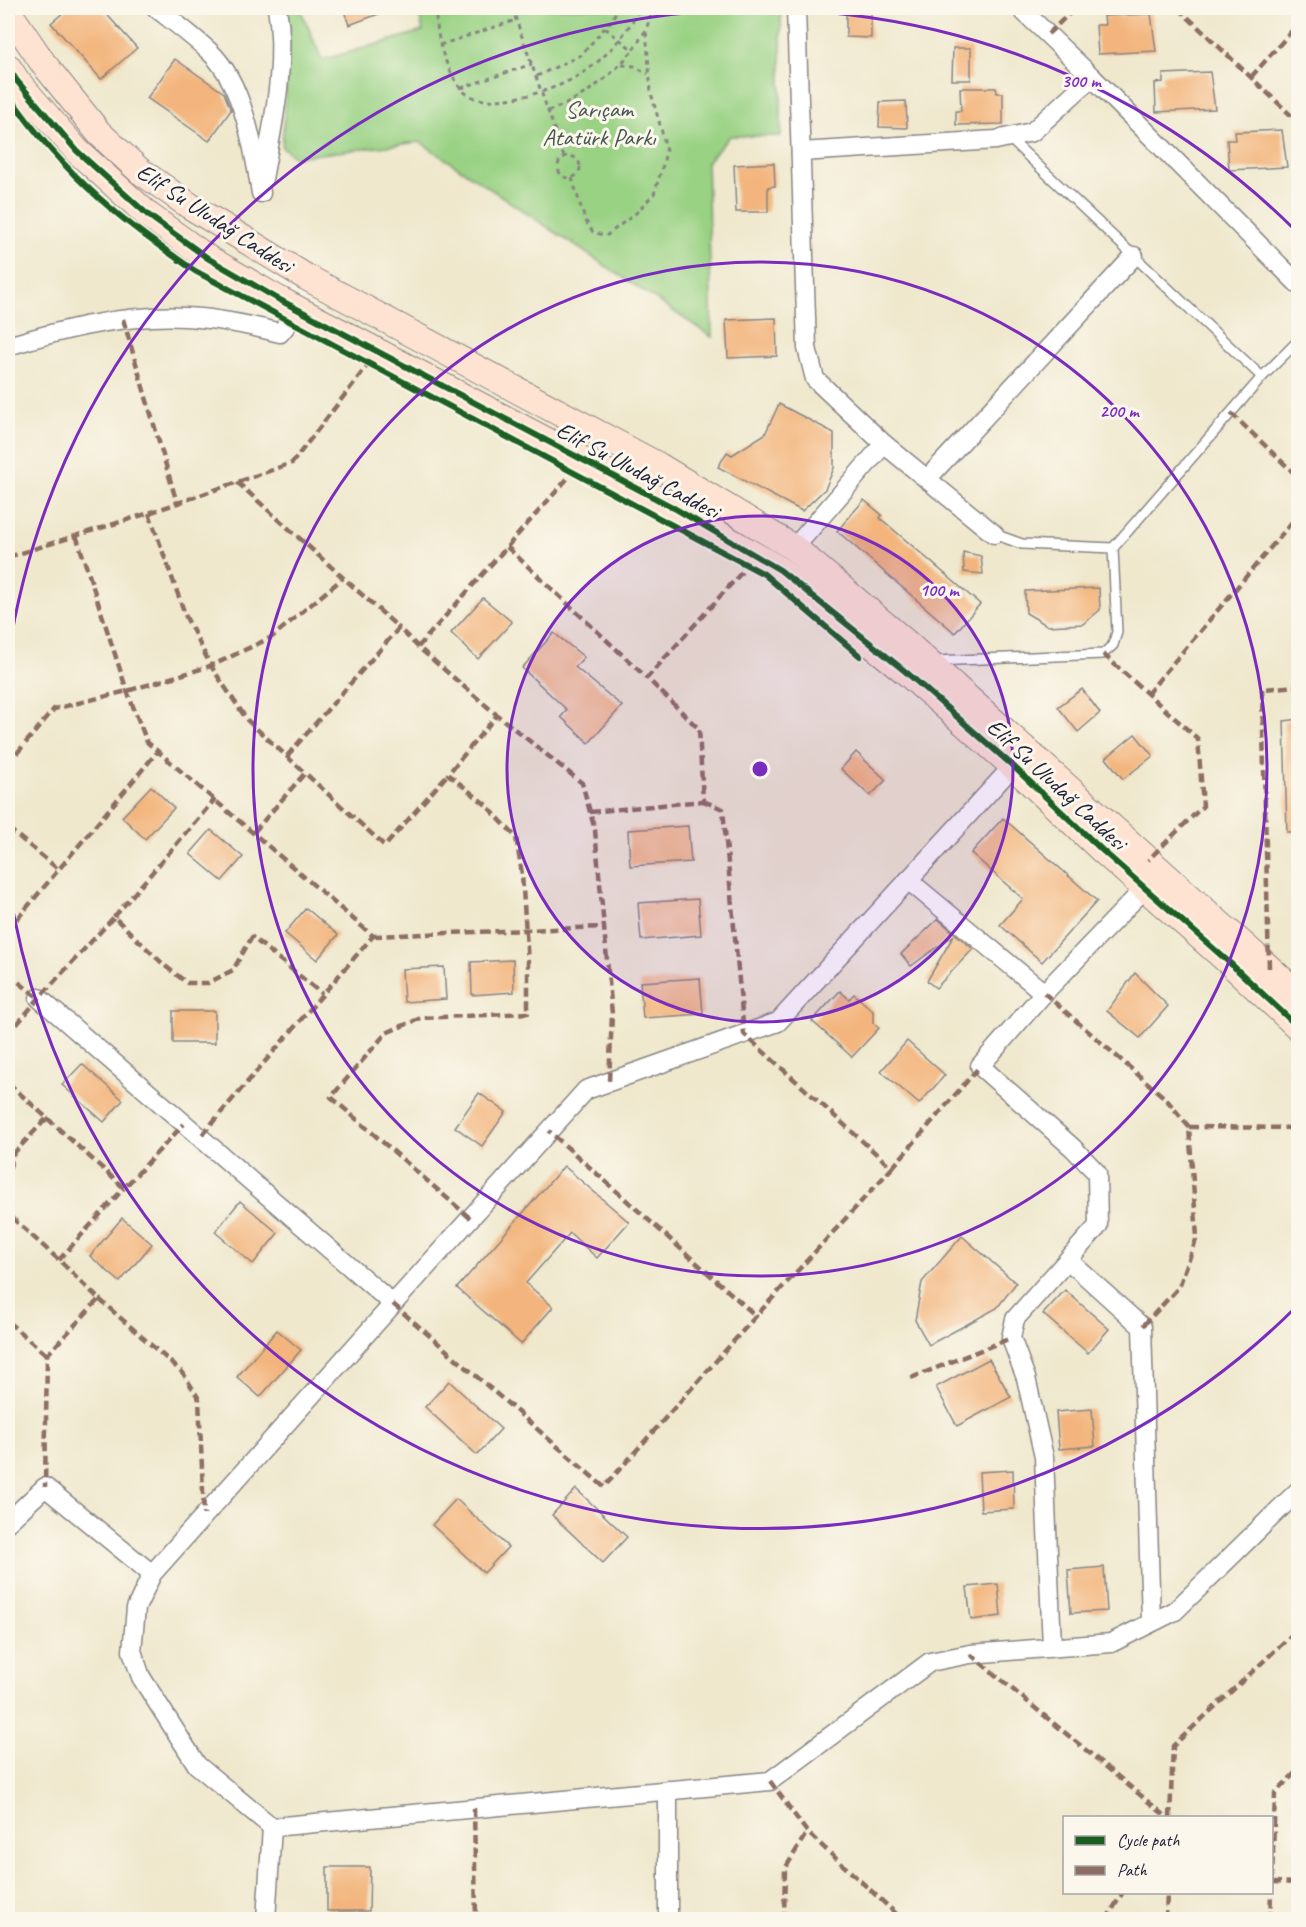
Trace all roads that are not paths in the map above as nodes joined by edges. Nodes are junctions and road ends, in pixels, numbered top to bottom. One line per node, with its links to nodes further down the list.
1 (156, 8): 2 (street)
2 (277, 8)
3 (795, 8): 9 (street)
4 (1020, 8): 7 (street)
5 (8, 11): 19 (main road, Elif Su Uludağ Caddesi)
6 (8, 67): 12 (main road, Elif Su Uludağ Caddesi)
7 (1092, 77): 8 (street); 11 (street)
8 (1008, 137): 9 (street); 10 (lane)
9 (801, 152): 16 (street)
10 (1134, 256): 15 (lane); 17 (street)
11 (1299, 284)
12 (299, 310): 14 (street); 22 (main road, Elif Su Uludağ Caddesi)
13 (1299, 341): 15 (lane)
14 (8, 346)
15 (1262, 377): 20 (lane)
16 (884, 444): 17 (street); 19 (street)
17 (927, 479): 18 (street)
18 (994, 534): 20 (lane)
19 (794, 548): 21 (main road, Elif Su Uludağ Caddesi)
20 (1113, 548): 21 (lane)
21 (926, 661): 26 (main road, Elif Su Uludağ Caddesi)
22 (1013, 766): 23 (street); 24 (main road, Elif Su Uludağ Caddesi)
23 (908, 880): 25 (street); 30 (street)
24 (1145, 888): 25 (street); 28 (main road, Elif Su Uludağ Caddesi)
25 (1044, 993): 29 (street)
26 (1299, 994)
27 (39, 998): 30 (street)
28 (1299, 1027)
29 (1068, 1260): 34 (street); 35 (street)
30 (393, 1304): 33 (street)
31 (1299, 1491): 34 (street)
32 (8, 1522): 33 (street)
33 (152, 1574): 37 (street)
34 (1151, 1622): 35 (street)
35 (1052, 1647): 36 (street)
36 (668, 1790): 37 (street); 39 (street)
37 (272, 1827): 38 (street)
38 (266, 1920)
39 (668, 1920)

